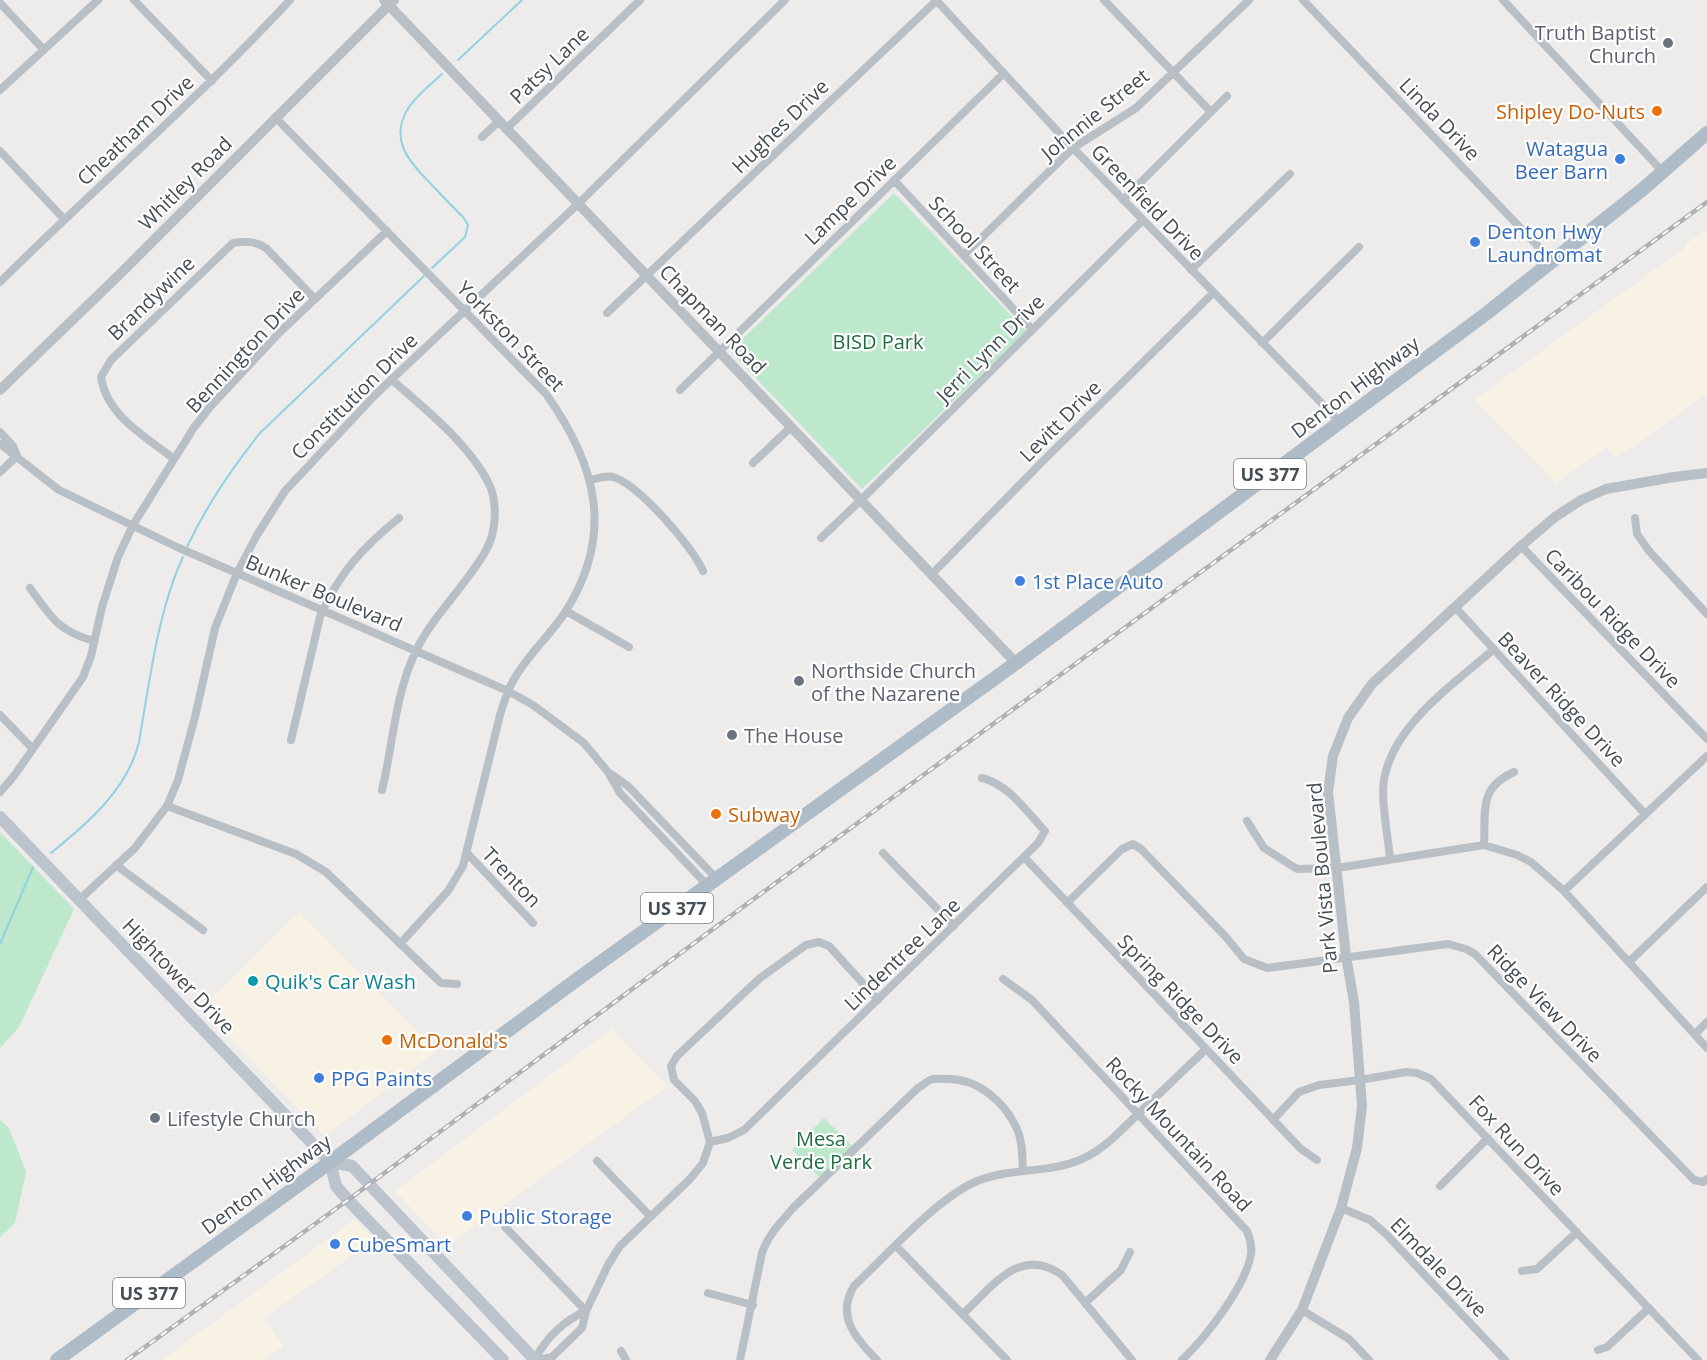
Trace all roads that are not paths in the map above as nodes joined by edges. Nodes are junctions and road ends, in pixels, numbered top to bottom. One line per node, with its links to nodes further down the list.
1 (98, 0): 13 (street)
2 (134, 0): 16 (street)
3 (290, 0): 16 (street, Cheatham Drive)
4 (640, 0): 21 (street, Patsy Lane)
5 (785, 0): 30 (street, Constitution Drive)
6 (937, 0): 15 (street, Greenfield Drive); 38 (street, Hughes Drive)
7 (1104, 0): 14 (street)
8 (1249, 0): 14 (street, Johnnie Street)
9 (1303, 0): 36 (street, Linda Drive)
10 (1503, 0): 26 (street)
11 (389, 2): 20 (street, Whitley Road); 21 (street, Chapman Road)
12 (0, 3): 13 (street)
13 (44, 50): 17 (street)
14 (1172, 72): 19 (street); 24 (street, Johnnie Street)
15 (1004, 73): 24 (street, Greenfield Drive); 28 (street, Lampe Drive)
16 (212, 81): 31 (street, Cheatham Drive)
17 (0, 90)
18 (1227, 96): 19 (street)
19 (1211, 112): 29 (street)
20 (275, 117): 33 (street, Yorkston Street); 48 (street, Whitley Road)
21 (502, 125): 23 (street, Patsy Lane); 30 (street, Chapman Road)
22 (1707, 133): 26 (main road, Denton Highway / US 377)
23 (482, 137)
24 (1073, 148): 29 (street, Greenfield Drive); 35 (street, Johnnie Street)
25 (0, 152): 31 (street)
26 (1663, 172): 36 (main road, Denton Highway / US 377)
27 (1290, 174): 37 (street)
28 (894, 180): 35 (street, School Street); 46 (street, Lampe Drive)
29 (1123, 200): 32 (street, Greenfield Drive)
30 (578, 204): 38 (street, Chapman Road); 42 (street, Constitution Drive)
31 (64, 219): 39 (street, Cheatham Drive)
32 (1143, 220): 37 (street, Greenfield Drive); 44 (street, Jerri Lynn Drive)
33 (387, 231): 41 (street, Bennington Drive); 42 (street, Yorkston Street)
34 (1359, 247): 45 (street)
35 (964, 255): 44 (street, School Street)
36 (1552, 262): 50 (main road, Denton Highway / US 377)
37 (1191, 270): 40 (street, Greenfield Drive)
38 (647, 276): 43 (street, Hughes Drive); 46 (street, Chapman Road)
39 (0, 282)
40 (1213, 293): 45 (street, Greenfield Drive); 68 (street, Levitt Drive)
41 (315, 299): 55 (street, Bennington Drive); 55 (street, Brandywine)
42 (464, 311): 47 (street, Constitution Drive); 59 (street, Yorkston Street)
43 (607, 313)
44 (1032, 329): 60 (street, Jerri Lynn Drive)
45 (1262, 343): 50 (street, Greenfield Drive)
46 (718, 351): 49 (street, Lampe Drive); 51 (street, Chapman Road)
47 (391, 379): 67 (street, Constitution Drive); 77 (street)
48 (0, 390)
49 (680, 390)
50 (1340, 422): 78 (main road, Denton Highway / US 377)
51 (791, 426): 56 (street); 60 (street, Chapman Road)
52 (0, 432): 54 (street, Bunker Boulevard)
53 (0, 444): 54 (street, Bunker Boulevard)
54 (17, 456): 57 (street); 63 (street, Bunker Boulevard)
55 (173, 458): 63 (street, Bennington Drive)
56 (753, 463)
57 (0, 472)
58 (1707, 473): 65 (street, Park Vista Boulevard)
59 (590, 480): 66 (street); 72 (street, Yorkston Street)
60 (861, 500): 64 (street, Jerri Lynn Drive); 68 (street, Chapman Road)
61 (399, 518): 71 (street)
62 (1635, 518): 73 (street)
63 (133, 525): 67 (street, Bunker Boulevard); 74 (street, Bennington Drive)
64 (821, 538)
65 (1521, 546): 70 (street, Park Vista Boulevard); 81 (street, Caribou Ridge Drive)
66 (703, 571)
67 (237, 573): 71 (street, Bunker Boulevard); 90 (street, Constitution Drive)
68 (932, 574): 78 (street, Chapman Road)
69 (30, 588): 74 (street)
70 (1455, 607): 76 (street, Beaver Ridge Drive); 102 (street, Park Vista Boulevard)
71 (323, 610): 77 (street, Bunker Boulevard); 82 (street)
72 (566, 611): 75 (street); 79 (street, Yorkston Street)
73 (1707, 614)
74 (94, 641): 83 (street, Bennington Drive)
75 (629, 647)
76 (1494, 649): 91 (street, Beaver Ridge Drive); 100 (street)
77 (416, 651): 79 (street, Bunker Boulevard); 88 (street)
78 (1016, 663): 103 (main road, Denton Highway / US 377)
79 (508, 691): 85 (street, Bunker Boulevard); 97 (street, Yorkston Street)
80 (0, 715): 83 (street)
81 (1707, 739)
82 (291, 740)
83 (32, 748): 89 (street, Bennington Drive)
84 (1707, 756): 91 (street)
85 (608, 772): 93 (street, Bunker Boulevard); 95 (street, Bunker Boulevard)
86 (1514, 772): 96 (street)
87 (982, 778): 99 (street, Lindentree Lane)
88 (382, 790)
89 (0, 792)
90 (167, 806): 101 (street, Constitution Drive); 111 (street)
91 (1645, 814): 105 (street)
92 (0, 817): 106 (main road, Hightower Drive)
93 (661, 821): 95 (street); 103 (street, Bunker Boulevard)
94 (1247, 821): 102 (street)
95 (653, 828): 103 (street, Bunker Boulevard)
96 (1484, 845): 100 (street); 105 (street)
97 (467, 853): 108 (street, Trenton); 111 (street, Yorkston Street)
98 (883, 853): 109 (street)
99 (1024, 857): 107 (street, Spring Ridge Drive); 109 (street, Lindentree Lane)
100 (1390, 859): 102 (street)
101 (116, 865): 106 (street, Constitution Drive); 110 (street)
102 (1337, 868): 112 (street, Park Vista Boulevard)
103 (712, 882): 128 (main road, Denton Highway / US 377)
104 (1707, 888): 113 (street)
105 (1564, 891): 113 (street)
106 (79, 900): 128 (main road, Hightower Drive)
107 (1067, 903): 112 (street, Ridge View Drive); 120 (street, Spring Ridge Drive)
108 (533, 923)
109 (954, 926): 116 (street, Lindentree Lane)
110 (203, 930)
111 (400, 944): 115 (street)
112 (1346, 956): 121 (street, Park Vista Boulevard); 130 (street, Ridge View Drive)
113 (1630, 961): 118 (street)
114 (1003, 979): 122 (street, Rocky Mountain Road)
115 (457, 984)
116 (878, 1000): 125 (street, Lindentree Lane); 125 (street)
117 (1707, 1022): 118 (street)
118 (1695, 1034): 119 (street)
119 (1707, 1048)
120 (1206, 1049): 122 (street); 123 (street, Spring Ridge Drive)
121 (1360, 1080): 123 (street, Fox Run Drive); 124 (street, Fox Run Drive); 132 (street, Park Vista Boulevard)
122 (1138, 1115): 129 (street); 158 (street, Rocky Mountain Road)
123 (1273, 1120): 126 (street, Spring Ridge Drive)
124 (1488, 1138): 131 (street); 135 (street, Fox Run Drive)
125 (710, 1142): 133 (street)
126 (1317, 1160)
127 (597, 1161): 133 (street)
128 (330, 1162): 146 (main road); 149 (main road, Denton Highway / US 377); 152 (main road)
129 (1023, 1171): 136 (street); 141 (street)
130 (1707, 1179)
131 (1440, 1186)
132 (1341, 1208): 143 (street, Park Vista Boulevard); 161 (street, Elmdale Drive)
133 (650, 1216): 144 (street)
134 (505, 1227): 144 (street)
135 (1577, 1232): 138 (street); 142 (street, Fox Run Drive)
136 (896, 1246): 145 (street); 155 (street)
137 (1130, 1252): 140 (street)
138 (1522, 1271)
139 (708, 1293): 141 (street)
140 (1085, 1303): 145 (street); 157 (street)
141 (753, 1305): 154 (street)
142 (1649, 1308): 147 (street); 162 (street, Fox Run Drive)
143 (1302, 1310): 159 (street, Park Vista Boulevard); 160 (street)
144 (586, 1311): 152 (street); 152 (street)
145 (963, 1314): 156 (street)
146 (485, 1341): 150 (main road); 151 (main road)
147 (1598, 1350)
148 (621, 1351): 153 (street)
149 (57, 1360)
150 (490, 1360)
151 (503, 1360)
152 (536, 1360)
153 (626, 1360)
154 (740, 1360)
155 (877, 1360)
156 (1007, 1360)
157 (1132, 1360)
158 (1182, 1360)
159 (1270, 1360)
160 (1369, 1360)
161 (1505, 1360)
162 (1698, 1360)

